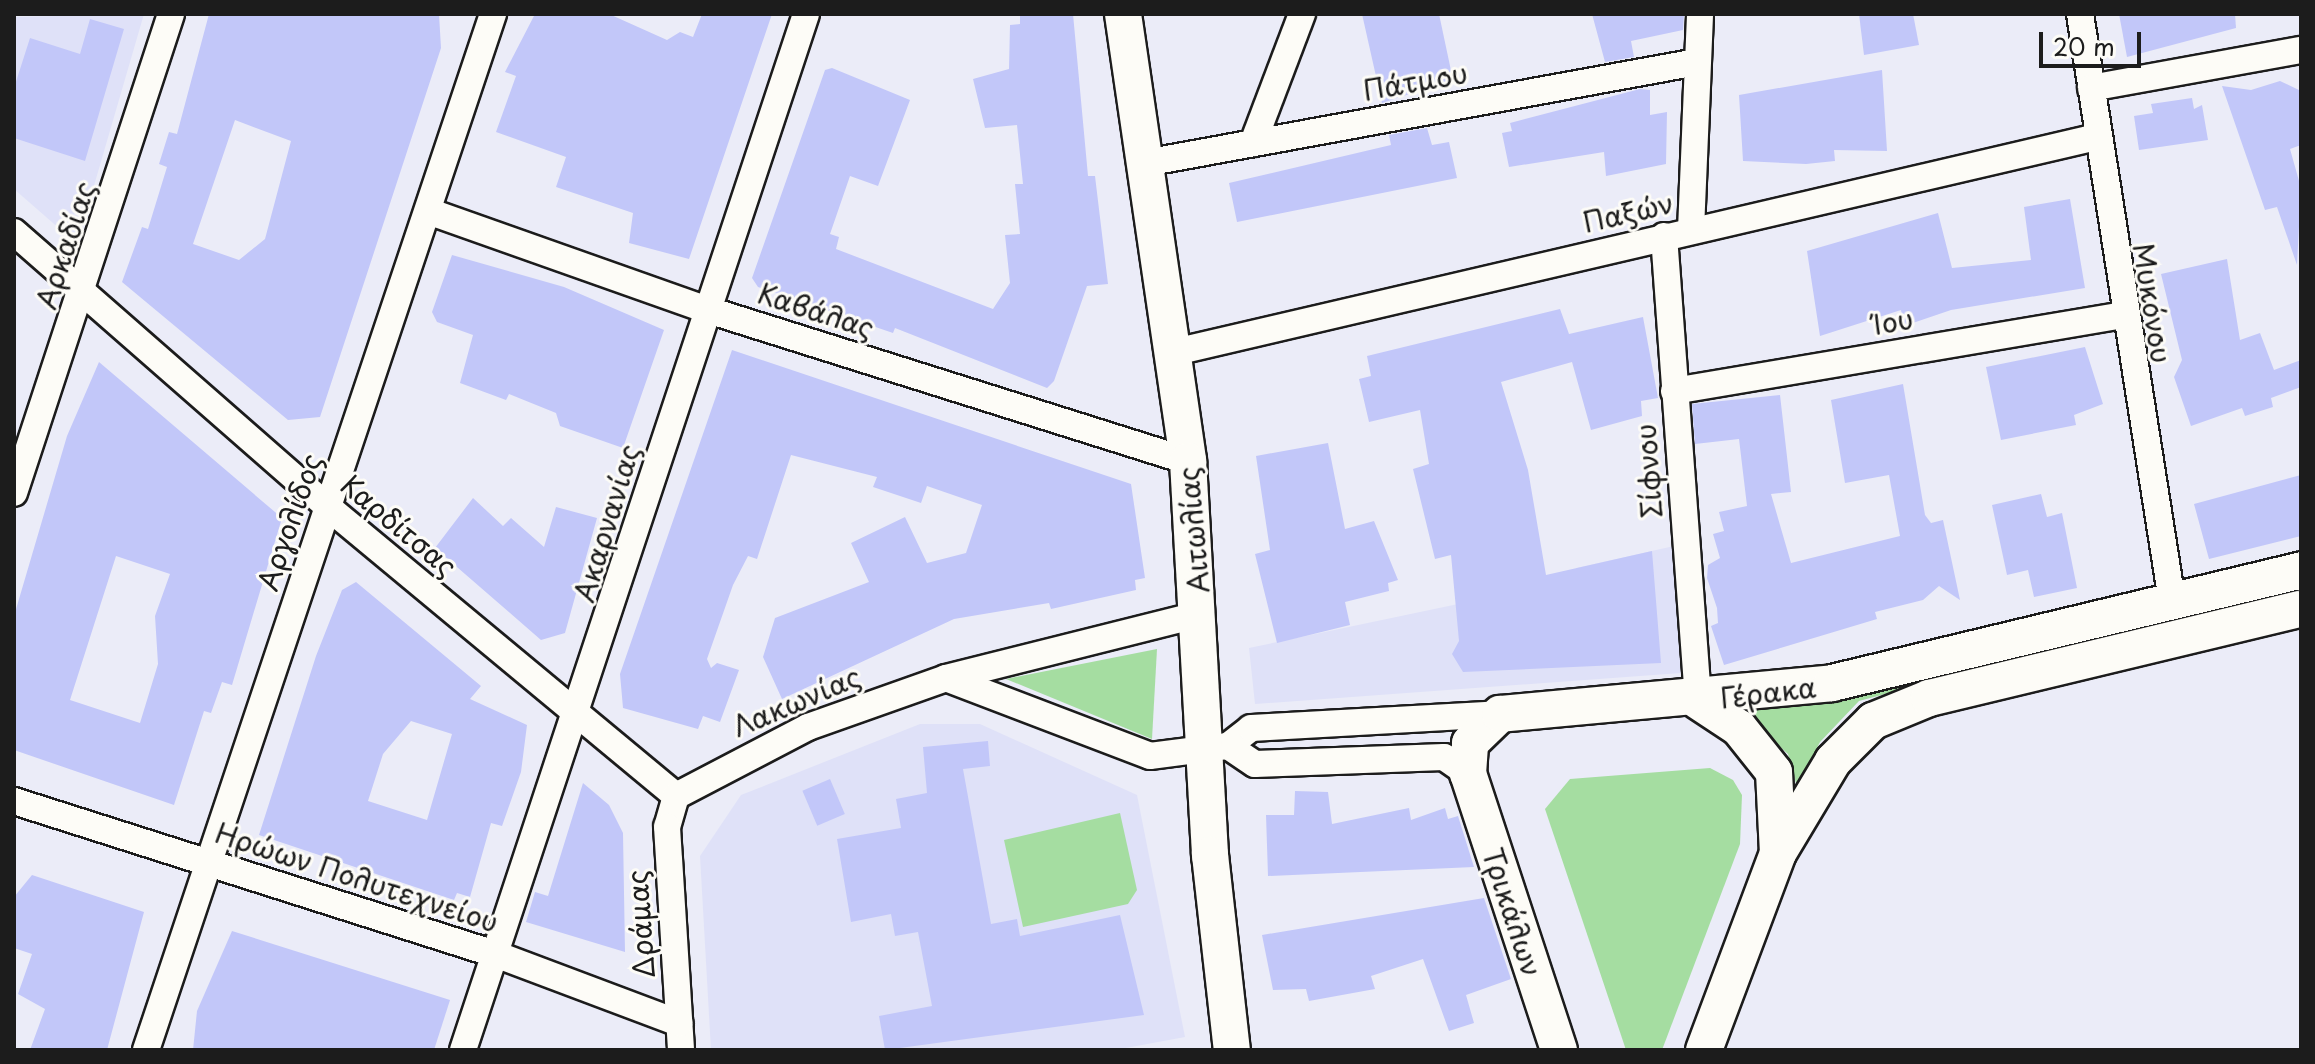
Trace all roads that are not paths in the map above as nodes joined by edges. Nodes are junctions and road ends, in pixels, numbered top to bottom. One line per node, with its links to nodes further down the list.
1 (171, 14): 18 (street, Αρκαδίας)
2 (493, 14): 14 (street, Αργολίδος)
3 (806, 14): 19 (street, Ακαρνανίας)
4 (1123, 14): 13 (street, Αιτωλίας)
5 (1302, 14): 12 (street)
6 (1700, 14): 9 (street)
7 (2080, 14): 10 (street, Μυκόνου)
8 (2301, 50): 10 (street)
9 (1697, 62): 12 (street, Πάτμου); 15 (street)
10 (2091, 88): 11 (street, Μυκόνου)
11 (2097, 137): 15 (street, Παξών); 20 (street, Μυκόνου)
12 (1253, 143): 13 (street, Πάτμου)
13 (1145, 163): 21 (street, Αιτωλίας)
14 (428, 211): 19 (street, Καβάλας); 25 (street, Αργολίδος)
15 (1691, 230): 17 (street, Παξών)
16 (14, 232): 18 (street, Καρδίτσας)
17 (1664, 236): 21 (street, Παξών); 22 (street, Σίφνου)
18 (84, 295): 24 (street, Αρκαδίας); 25 (street, Καρδίτσας)
19 (705, 309): 23 (street, Καβάλας); 33 (street, Ακαρνανίας)
20 (2121, 315): 22 (street, Ίου); 27 (street, Μυκόνου)
21 (1175, 352): 23 (street, Αιτωλίας)
22 (1674, 391): 31 (street, Σίφνου)
23 (1188, 461): 29 (street, Αιτωλίας)
24 (14, 493)
25 (328, 507): 33 (street, Καρδίτσας); 39 (street, Αργολίδος)
26 (2301, 570): 27 (street, Γέρακα)
27 (2172, 601): 31 (street, Γέρακα)
28 (2301, 609): 38 (street)
29 (1200, 614): 30 (street, Λακωνίας); 34 (street, Αιτωλίας)
30 (946, 678): 34 (street); 36 (street, Λακωνίας)
31 (1698, 701): 32 (street, Γέρακα); 38 (street)
32 (1500, 714): 34 (street, Γέρακα); 35 (street)
33 (579, 719): 36 (street, Καρδίτσας); 40 (street, Ακαρνανίας)
34 (1216, 747): 35 (street); 45 (street, Αιτωλίας)
35 (1468, 774): 46 (street, Τρικάλων)
36 (676, 796): 41 (street, Δράμας)
37 (14, 801): 39 (street, Ηρώων Πολυτεχνείου)
38 (1778, 853): 47 (street)
39 (207, 863): 40 (street, Ηρώων Πολυτεχνείου); 42 (street, Αργολίδος)
40 (495, 954): 41 (street, Ηρώων Πολυτεχνείου); 43 (street, Ακαρνανίας)
41 (679, 1023): 44 (street, Δράμας)
42 (146, 1050)
43 (463, 1050)
44 (681, 1050)
45 (1232, 1050)
46 (1559, 1050)
47 (1704, 1050)

